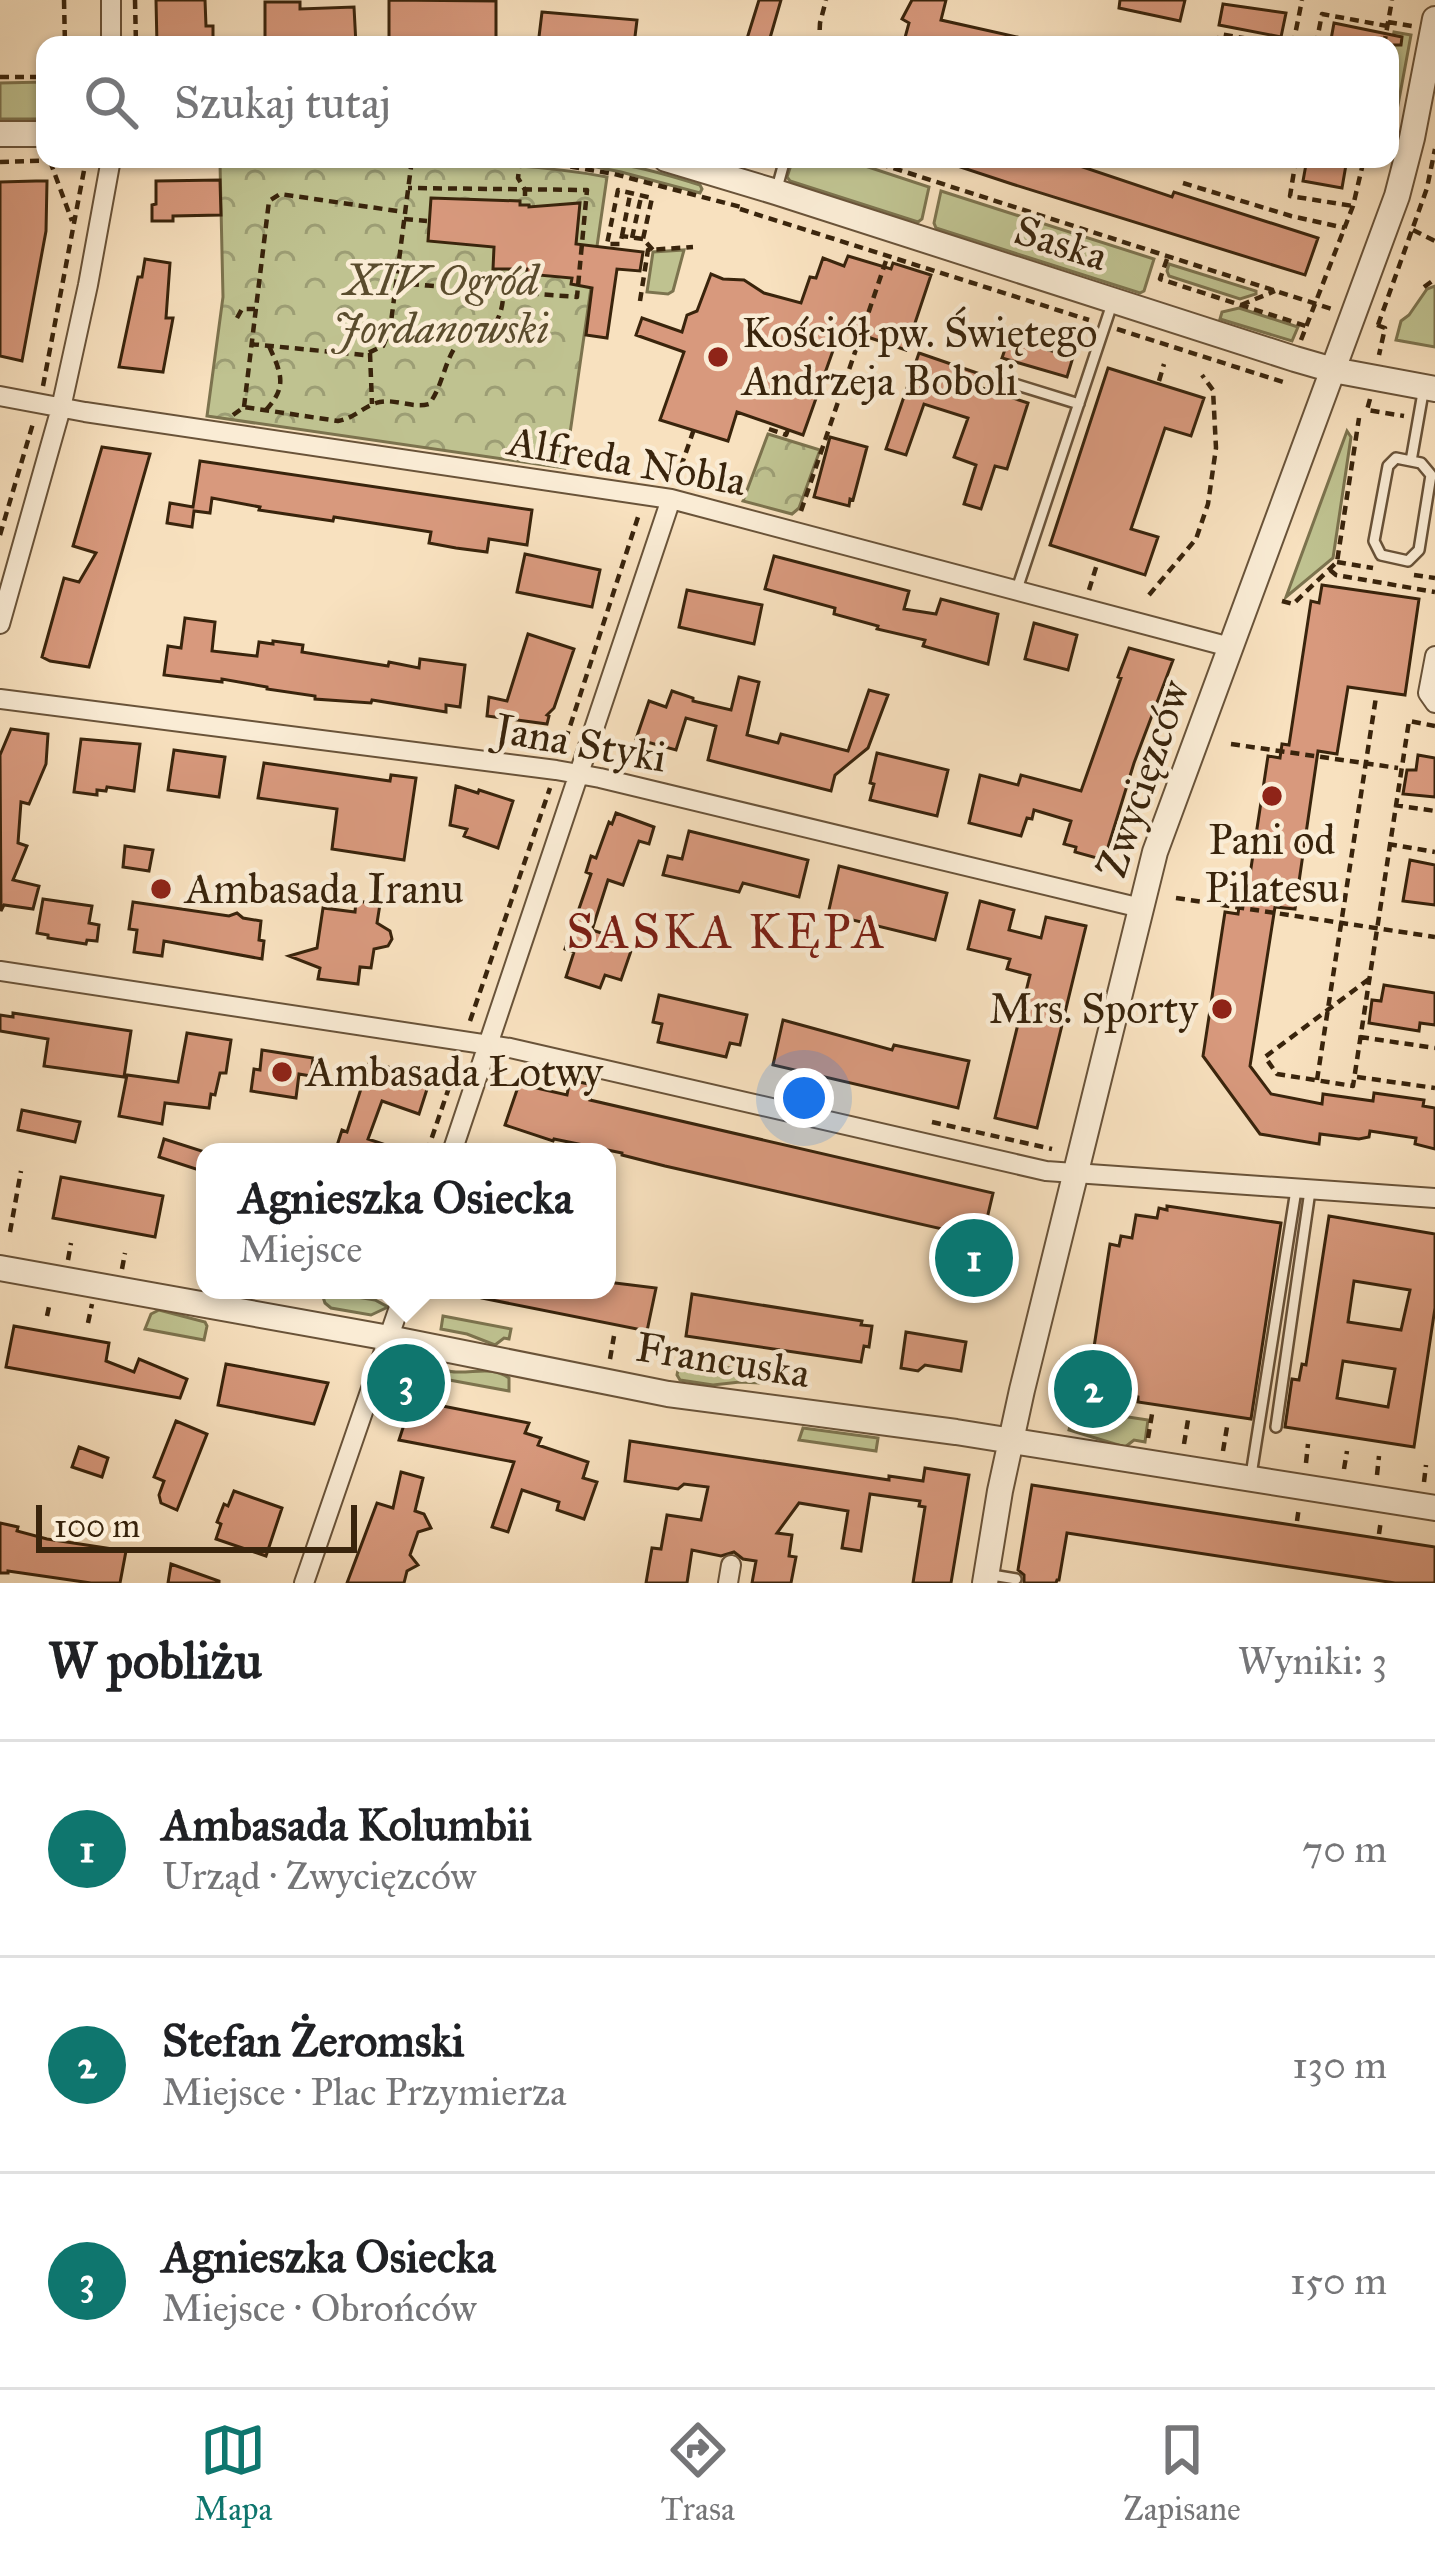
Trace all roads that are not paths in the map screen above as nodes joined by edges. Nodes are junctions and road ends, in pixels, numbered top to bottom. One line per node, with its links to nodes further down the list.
1 (111, 0): 3 (street)
2 (1435, 19): 11 (street, Zwycięzców)
3 (111, 36)
4 (0, 134): 5 (street)
5 (36, 134)
6 (109, 168): 16 (street)
7 (696, 168): 9 (street, Saska)
8 (783, 168): 9 (lane)
9 (776, 192): 10 (street, Saska)
10 (1114, 300): 11 (street, Saska); 15 (lane)
11 (1333, 370): 13 (street, Saska); 21 (street, Zwycięzców)
12 (998, 379): 15 (lane)
13 (1430, 388): 17 (lane)
14 (0, 396): 16 (street, Alfreda Nobla)
15 (1079, 404): 19 (lane)
16 (61, 408): 18 (street, Alfreda Nobla); 20 (street)
17 (1411, 461): 17 (lane)
18 (671, 499): 19 (street, Alfreda Nobla); 25 (street)
19 (1017, 589): 21 (street, Alfreda Nobla)
20 (0, 624)
21 (1230, 647): 26 (street, Zwycięzców)
22 (1435, 656): 24 (street)
23 (0, 699): 25 (street, Jana Styki)
24 (1435, 703)
25 (579, 775): 26 (street, Jana Styki); 28 (street)
26 (1141, 908): 30 (street, Zwycięzców)
27 (0, 970): 28 (street)
28 (488, 1045): 29 (street); 30 (street)
29 (455, 1143)
30 (1076, 1172): 31 (street); 37 (street, Zwycięzców)
31 (1303, 1190): 32 (street); 36 (lane); 38 (lane)
32 (1435, 1198)
33 (0, 1268): 35 (street, Francuska)
34 (402, 1299): 35 (street)
35 (389, 1338): 37 (street, Francuska); 42 (street)
36 (1276, 1426)
37 (1010, 1441): 38 (street, Francuska); 40 (street, Zwycięzców)
38 (1251, 1480): 39 (street, Francuska)
39 (1429, 1498)
40 (986, 1579): 41 (lane)
41 (1016, 1579)
42 (304, 1583)

